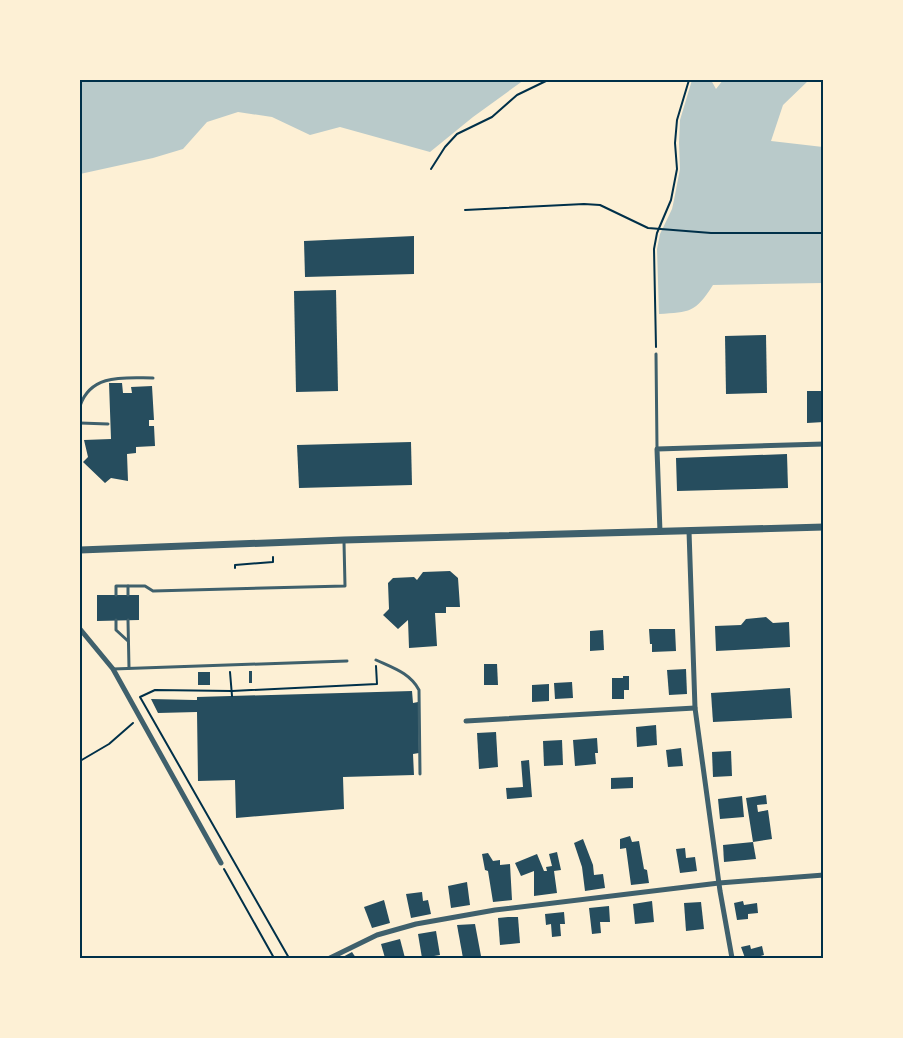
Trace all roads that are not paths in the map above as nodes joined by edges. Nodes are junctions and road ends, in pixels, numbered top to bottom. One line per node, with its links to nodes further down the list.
1 (656, 354): 7 (lane)
2 (153, 378): 3 (lane)
3 (80, 406)
4 (80, 423): 5 (lane)
5 (108, 424)
6 (824, 444): 7 (street)
7 (657, 448): 10 (street)
8 (824, 527): 9 (street)
9 (689, 531): 10 (street); 24 (street)
10 (660, 532): 11 (street)
11 (344, 540): 12 (street); 13 (lane)
12 (80, 550)
13 (128, 586): 14 (lane); 15 (lane)
14 (116, 595)
15 (128, 595)
16 (116, 620): 19 (lane)
17 (128, 620): 19 (lane)
18 (80, 629): 23 (street)
19 (128, 641): 22 (lane)
20 (375, 660): 26 (lane)
21 (347, 661): 22 (lane)
22 (129, 668): 23 (lane)
23 (113, 669): 27 (street)
24 (695, 708): 25 (street); 29 (street)
25 (466, 722)
26 (420, 774)
27 (221, 863)
28 (824, 875): 29 (street)
29 (718, 883): 30 (street); 31 (street)
30 (330, 958)
31 (732, 958)

